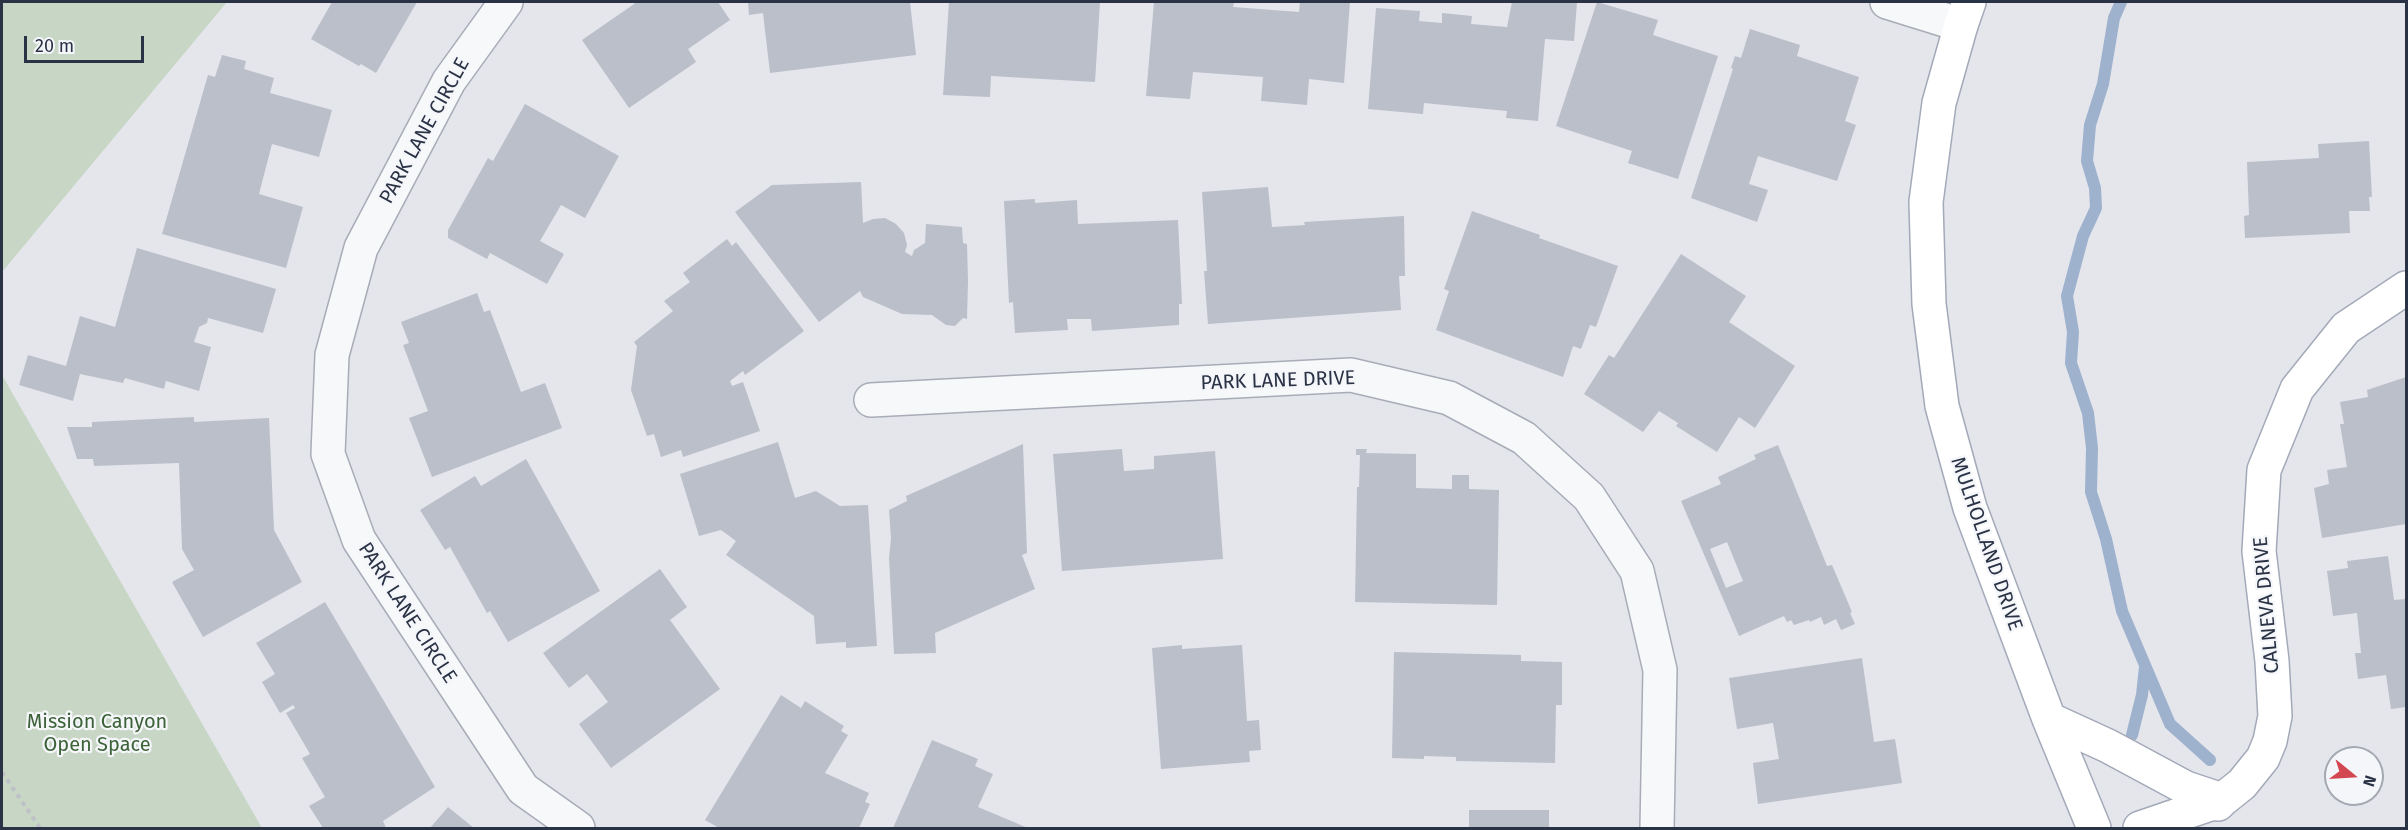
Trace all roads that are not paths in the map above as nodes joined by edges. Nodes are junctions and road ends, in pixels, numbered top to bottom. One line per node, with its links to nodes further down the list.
1 (506, 2): 8 (street, PARK LANE CIRCLE)
2 (1887, 2): 3 (street)
3 (1965, 13): 6 (main road, MULHOLLAND DRIVE)
4 (2406, 288): 7 (main road, CALNEVA DRIVE)
5 (871, 399): 9 (street, PARK LANE DRIVE)
6 (2049, 719): 7 (main road); 10 (main road, MULHOLLAND DRIVE)
7 (2222, 800): 11 (main road, CALNEVA DRIVE); 12 (main road)
8 (578, 828)
9 (1657, 828)
10 (2094, 828)
11 (2140, 828)
12 (2198, 828)

